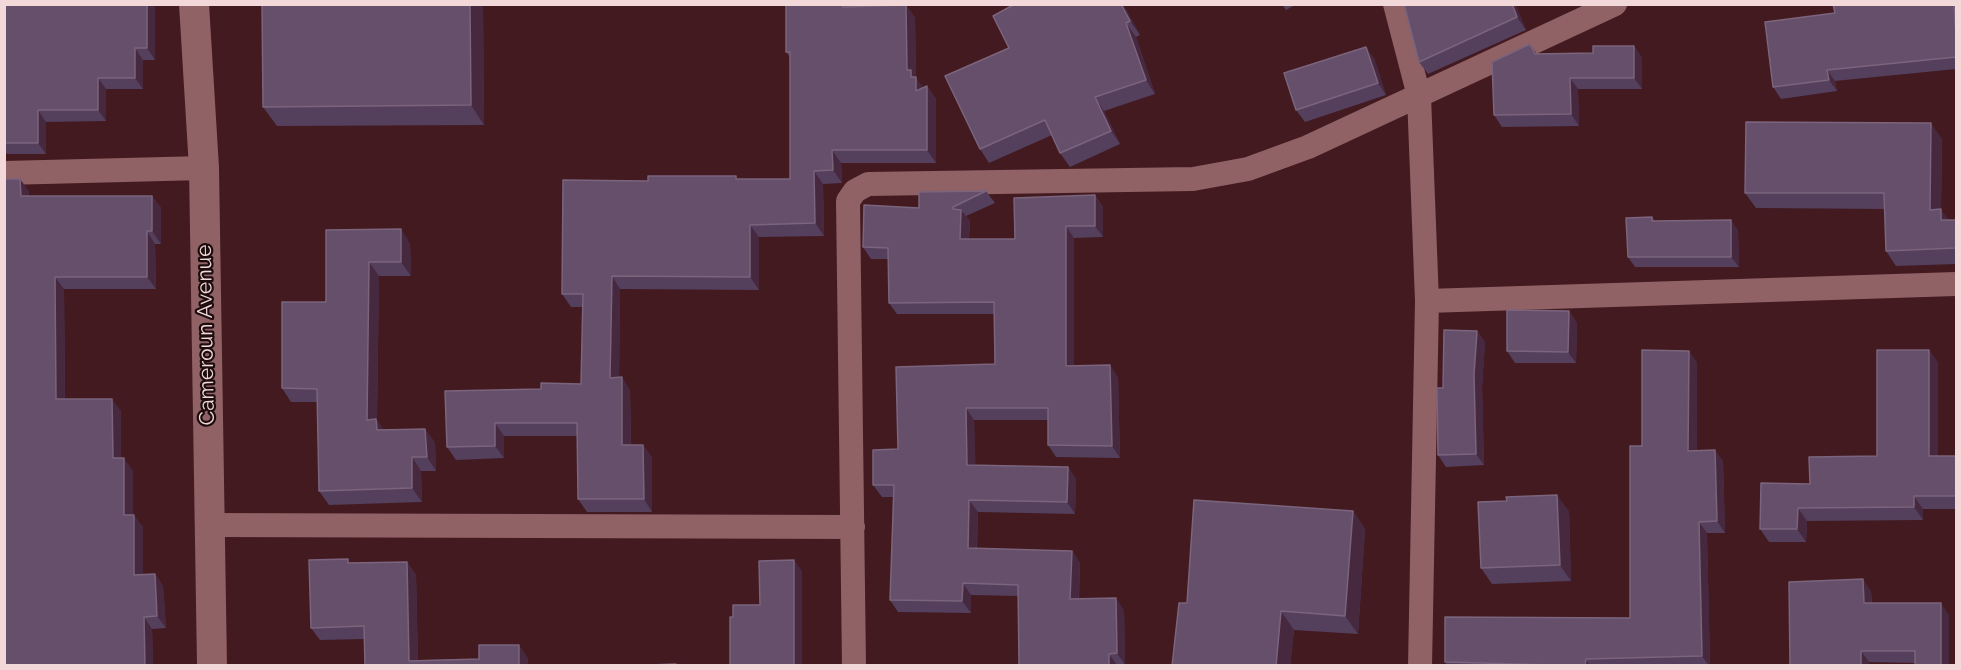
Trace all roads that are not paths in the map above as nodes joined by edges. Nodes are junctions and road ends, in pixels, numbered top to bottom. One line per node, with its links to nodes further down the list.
1 (194, 4): 5 (street, Cameroun Avenue)
2 (1395, 4): 4 (street)
3 (1615, 4): 4 (street)
4 (1419, 96): 8 (street); 10 (street)
5 (204, 168): 6 (street); 9 (street, Cameroun Avenue)
6 (4, 173)
7 (1956, 284): 8 (street)
8 (1426, 301): 13 (street)
9 (210, 525): 10 (street); 11 (street, Cameroun Avenue)
10 (853, 527): 12 (street)
11 (212, 666)
12 (855, 666)
13 (1420, 666)

